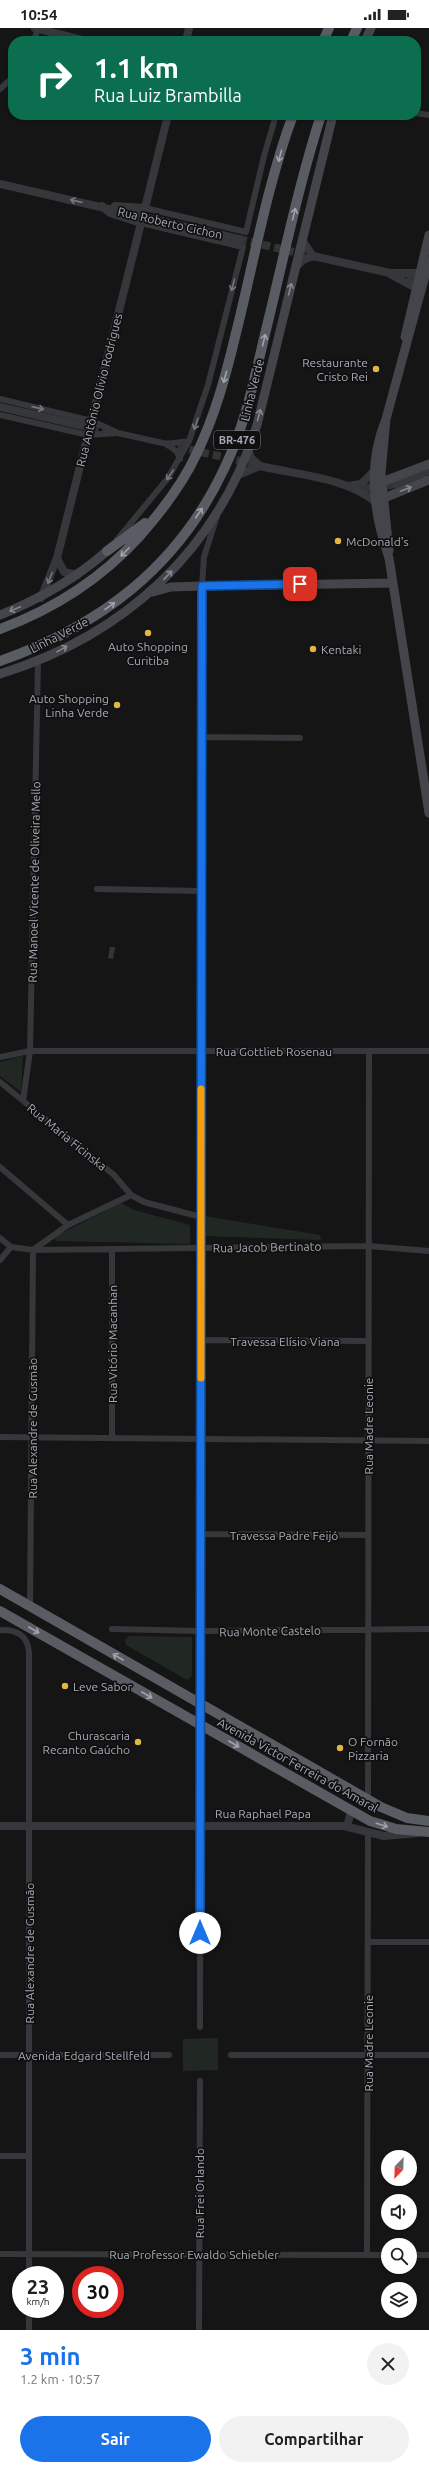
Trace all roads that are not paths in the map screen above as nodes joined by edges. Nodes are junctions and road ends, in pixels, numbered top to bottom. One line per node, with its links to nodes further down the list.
1 (37, 28): 2 (street)
2 (67, 36)
3 (8, 82): 4 (street)
4 (0, 89)
5 (167, 120): 12 (street)
6 (275, 120): 12 (street)
7 (291, 120): 46 (highway, BR-476, one-way to 46)
8 (319, 120): 56 (highway, Linha Verde / BR-476, one-way to 8)
9 (333, 120): 16 (main road, Linha Verde)
10 (0, 184): 11 (street, Rua Roberto Cichon, one-way to 10)
11 (102, 206): 12 (street, Rua Roberto Cichon); 13 (street); 15 (street, Rua Roberto Cichon)
12 (144, 208)
13 (141, 223): 27 (street, Rua Antônio Olívio Rodrigues); 31 (street, one-way to 31)
14 (429, 235): 20 (main road)
15 (239, 239)
16 (302, 240): 17 (street); 19 (main road, Linha Verde)
17 (313, 256): 19 (street); 21 (street)
18 (429, 261): 20 (main road)
19 (296, 268): 33 (main road, Linha Verde, one-way to 19)
20 (425, 272): 21 (street); 22 (main road)
21 (390, 273): 22 (street)
22 (422, 289): 26 (main road)
23 (0, 399): 27 (street, one-way to 27)
24 (0, 407): 28 (street)
25 (0, 415): 30 (street)
26 (386, 419): 38 (main road); 41 (main road)
27 (92, 421): 29 (street); 30 (street, Rua Antônio Olívio Rodrigues)
28 (79, 425)
29 (118, 433): 30 (street); 32 (street)
30 (88, 435): 48 (street, Rua Antônio Olívio Rodrigues)
31 (190, 441): 32 (street); 34 (street)
32 (167, 444): 34 (street)
33 (248, 450): 36 (street); 39 (main road, Linha Verde)
34 (180, 459): 47 (street, one-way to 47)
35 (429, 464): 41 (main road)
36 (260, 466): 39 (street); 43 (street)
37 (429, 471): 42 (street)
38 (373, 472): 43 (street); 44 (main road)
39 (238, 475): 45 (main road, Linha Verde)
40 (429, 480): 44 (main road, one-way to 40)
41 (382, 482): 44 (main road)
42 (396, 484)
43 (346, 486): 44 (street)
44 (380, 500): 50 (main road)
45 (220, 509): 51 (street); 52 (main road, Linha Verde, one-way to 45)
46 (160, 512): 47 (highway); 55 (highway, BR-476, one-way to 55)
47 (107, 551): 49 (main road)
48 (57, 558): 49 (street); 53 (street, Rua Antônio Olívio Rodrigues, one-way to 53)
49 (77, 575): 53 (main road)
50 (393, 583): 51 (main road); 61 (main road)
51 (202, 586): 52 (main road); 59 (street)
52 (152, 592): 57 (main road, Linha Verde, one-way to 52)
53 (41, 598): 54 (main road, one-way to 54)
54 (0, 615)
55 (0, 629)
56 (0, 660)
57 (38, 662): 58 (main road, Linha Verde); 64 (street, Rua Manoel Vicente de Oliveira Mello)
58 (0, 674)
59 (202, 737): 60 (street); 63 (street)
60 (300, 738)
61 (429, 813)
62 (97, 889): 63 (street)
63 (201, 891): 65 (street)
64 (30, 1051): 65 (street, Rua Gottlieb Rosenau); 68 (street, Rua Gottlieb Rosenau); 70 (street, Rua Manoel Vicente de Oliveira Mello)
65 (201, 1051): 66 (street, Rua Gottlieb Rosenau); 73 (street)
66 (369, 1051): 67 (street, Rua Gottlieb Rosenau); 76 (street, Rua Madre Leonie)
67 (429, 1051)
68 (0, 1058)
69 (0, 1082): 70 (street, Rua Maria Ficinska)
70 (23, 1101): 72 (street, Rua Maria Ficinska)
71 (0, 1167): 74 (street)
72 (131, 1195): 73 (street); 74 (street)
73 (201, 1217): 78 (street)
74 (68, 1225): 79 (street)
75 (0, 1238): 77 (street)
76 (369, 1246): 78 (street, Rua Jacob Bertinato); 81 (street, Rua Jacob Bertinato); 84 (street, Rua Madre Leonie)
77 (11, 1247): 79 (street, Rua Jacob Bertinato); 82 (street)
78 (201, 1248): 80 (street, Rua Jacob Bertinato); 83 (street)
79 (33, 1250): 80 (street, Rua Jacob Bertinato); 86 (street, Rua Alexandre de Gusmão)
80 (112, 1250): 87 (street, Rua Vitório Macanhan)
81 (429, 1252)
82 (0, 1260)
83 (201, 1340): 84 (street, Travessa Elísio Viana); 88 (street)
84 (369, 1341): 89 (street, Rua Madre Leonie)
85 (0, 1437): 86 (street)
86 (32, 1437): 87 (street); 94 (street, Rua Alexandre de Gusmão)
87 (112, 1437): 88 (street)
88 (201, 1437): 89 (street); 91 (street)
89 (368, 1441): 90 (street); 92 (street, Rua Madre Leonie)
90 (429, 1441)
91 (201, 1534): 92 (street, Travessa Padre Feijó); 100 (street)
92 (368, 1535): 99 (street, Rua Madre Leonie)
93 (0, 1589): 94 (highway, Avenida Victor Ferreira do Amaral)
94 (30, 1607): 101 (highway, Avenida Victor Ferreira do Amaral, one-way to 94)
95 (0, 1611): 102 (highway, Avenida Victor Ferreira do Amaral, one-way to 102)
96 (112, 1629): 100 (street, Rua Monte Castelo)
97 (429, 1629): 99 (street, Rua Monte Castelo)
98 (0, 1630): 107 (street, Rua Alexandre de Gusmão)
99 (368, 1630): 100 (street, Rua Monte Castelo); 103 (street, Rua Madre Leonie)
100 (200, 1631): 101 (street)
101 (200, 1704): 102 (street); 103 (highway, Avenida Victor Ferreira do Amaral)
102 (200, 1725): 104 (highway, Avenida Victor Ferreira do Amaral, one-way to 104); 108 (street)
103 (368, 1800): 105 (highway, Avenida Victor Ferreira do Amaral)
104 (347, 1809): 109 (street); 111 (highway, Avenida Victor Ferreira do Amaral, one-way to 111)
105 (429, 1821)
106 (0, 1826): 107 (street, Rua Raphael Papa)
107 (30, 1826): 108 (street, Rua Raphael Papa); 116 (street, Rua Alexandre de Gusmão)
108 (200, 1826): 109 (street, Rua Raphael Papa); 114 (street)
109 (347, 1826): 110 (street, Rua Raphael Papa)
110 (368, 1831): 111 (street, Rua Raphael Papa); 112 (street, Rua Madre Leonie)
111 (425, 1832)
112 (368, 1942): 113 (street); 119 (street, Rua Madre Leonie)
113 (429, 1942)
114 (200, 2027)
115 (0, 2055): 116 (street, Avenida Edgard Stellfeld)
116 (30, 2055): 117 (street, Avenida Edgard Stellfeld); 123 (street, Rua Alexandre de Gusmão)
117 (169, 2055)
118 (231, 2055): 119 (street)
119 (368, 2055): 120 (street); 127 (street, Rua Madre Leonie)
120 (429, 2055)
121 (200, 2081): 126 (street, Rua Frei Orlando)
122 (0, 2156): 123 (street)
123 (30, 2156): 125 (street, Rua Alexandre de Gusmão)
124 (0, 2254): 125 (street, Rua Professor Ewaldo Schiebler)
125 (29, 2254): 126 (street, Rua Professor Ewaldo Schiebler); 131 (street, Rua Alexandre de Gusmão)
126 (199, 2254): 127 (street, Rua Professor Ewaldo Schiebler); 134 (street, Rua Frei Orlando)
127 (367, 2255): 128 (street, Rua Professor Ewaldo Schiebler)
128 (381, 2255)
129 (417, 2255): 130 (street)
130 (429, 2255)
131 (29, 2266)
132 (29, 2318): 133 (street)
133 (29, 2330)
134 (199, 2330)

